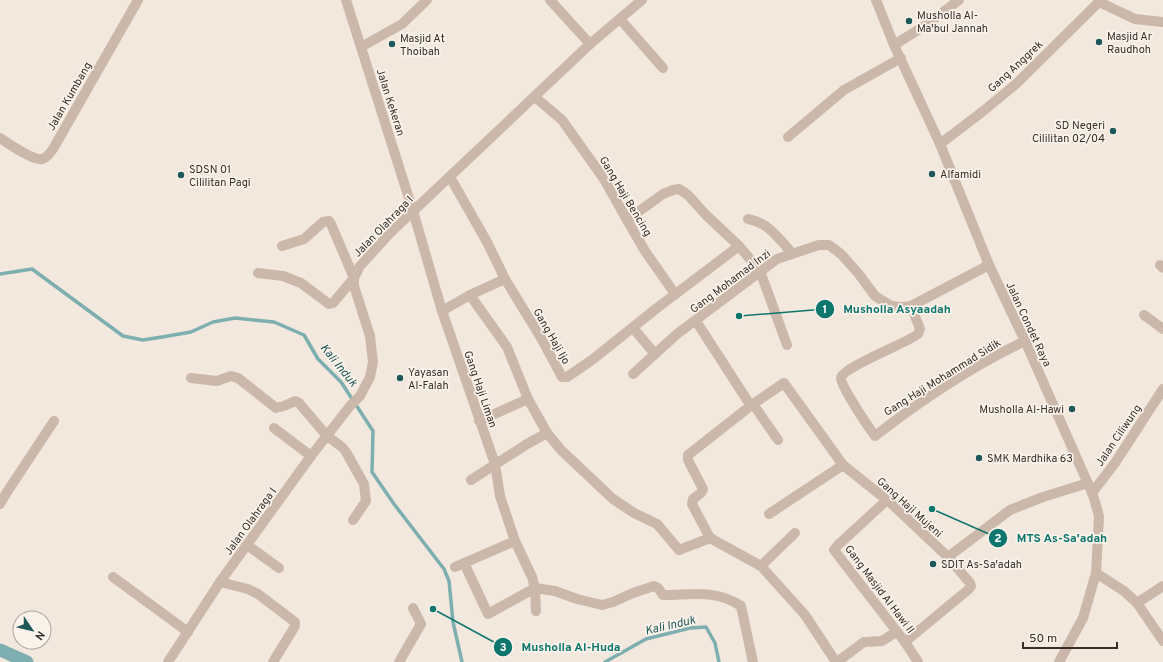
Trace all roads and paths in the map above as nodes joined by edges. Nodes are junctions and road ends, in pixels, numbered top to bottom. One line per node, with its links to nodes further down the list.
1 (138, 0): 18 (street, Jalan Kumbang)
2 (346, 0): 13 (street, Jalan Kekeran)
3 (427, 0): 13 (street)
4 (550, 0): 11 (street)
5 (642, 0): 9 (street, Jalan Olahraga I)
6 (876, 0): 12 (street, Jalan Condet Raya)
7 (959, 0): 12 (street)
8 (1100, 1): 10 (street); 19 (street, Gang Anggrek)
9 (620, 19): 11 (street, Jalan Olahraga I); 15 (street)
10 (1163, 22)
11 (590, 44): 16 (street, Jalan Olahraga I)
12 (894, 45): 14 (street, Jalan Condet Raya)
13 (361, 47): 21 (street, Jalan Kekeran)
14 (901, 58): 17 (street); 19 (street, Jalan Condet Raya)
15 (663, 68)
16 (535, 97): 20 (street, Jalan Olahraga I); 23 (street, Gang Haji Bencing)
17 (788, 137)
18 (1, 142)
19 (940, 144): 27 (street, Jalan Condet Raya)
20 (450, 177): 21 (street, Jalan Olahraga I); 31 (street, Gang Haji Ijo)
21 (413, 211): 30 (street, Jalan Olahraga I); 35 (street, Gang Haji Liman)
22 (748, 219): 26 (street)
23 (627, 220): 25 (street); 32 (street, Gang Haji Bencing)
24 (282, 246): 30 (street)
25 (739, 246): 28 (street); 32 (street, Gang Haji Ijo)
26 (792, 254): 28 (street, Gang Mohamad Inzi); 34 (street, Gang Mohamad Inzi)
27 (989, 265): 34 (street, Gang Mohamad Inzi); 40 (street, Jalan Condet Raya)
28 (760, 271): 37 (street, Gang Mohamad Inzi); 41 (street)
29 (258, 273): 30 (street)
30 (354, 278): 52 (street, Jalan Olahraga I)
31 (505, 279): 33 (street); 38 (street, Gang Haji Ijo)
32 (675, 294): 38 (street, Gang Haji Ijo)
33 (470, 295): 35 (street); 46 (street)
34 (911, 306): 40 (street, Gang Haji Mohammad Sidik)
35 (442, 311): 49 (street, Gang Haji Liman)
36 (1144, 315): 39 (street)
37 (696, 321): 42 (street, Gang Mohamad Inzi); 47 (street)
38 (633, 328): 42 (street)
39 (1163, 329)
40 (1025, 341): 58 (street, Jalan Condet Raya)
41 (787, 346)
42 (655, 354): 43 (street, Gang Mohamad Inzi)
43 (633, 374)
44 (191, 378): 52 (street)
45 (1163, 389): 60 (street, Jalan Ciliwung)
46 (528, 399): 49 (street); 51 (street)
47 (750, 402): 53 (street); 56 (street, Gang Haji Mujeni); 66 (street)
48 (54, 421): 59 (street)
49 (479, 421): 55 (street, Gang Haji Liman)
50 (274, 428): 54 (street)
51 (547, 433): 55 (street); 66 (street)
52 (327, 436): 54 (street, Jalan Olahraga I); 64 (street)
53 (778, 440)
54 (312, 456): 68 (street, Jalan Olahraga I)
55 (495, 464): 57 (street); 67 (street, Gang Haji Liman)
56 (843, 465): 61 (street, Gang Haji Mujeni); 63 (street)
57 (471, 480)
58 (1088, 483): 60 (street, Jalan Condet Raya); 69 (street)
59 (3, 489): 62 (street)
60 (1092, 493): 72 (street, Jalan Condet Raya)
61 (887, 500): 69 (street, Gang Haji Mujeni); 81 (street, Gang Masjid Al Hawi II)
62 (0, 504)
63 (769, 514)
64 (353, 520)
65 (794, 533): 70 (street)
66 (710, 538): 70 (street)
67 (515, 541): 76 (street, Gang Haji Liman); 76 (street)
68 (247, 545): 71 (street); 74 (street, Jalan Olahraga I)
69 (948, 557): 83 (street, Gang Haji Mujeni)
70 (761, 566): 88 (street)
71 (279, 568)
72 (1096, 573): 77 (street); 90 (street, Jalan Condet Raya)
73 (114, 578): 80 (street)
74 (220, 582): 80 (street, Jalan Olahraga I); 85 (street)
75 (1163, 586): 77 (street)
76 (535, 588): 79 (street, Gang Haji Liman); 87 (street)
77 (1137, 602): 82 (street)
78 (413, 608): 86 (street)
79 (536, 611)
80 (188, 632): 84 (street, Jalan Olahraga I)
81 (896, 632): 83 (street, Gang Masjid Al Hawi II); 88 (street)
82 (1163, 641)
83 (905, 642): 89 (street, Gang Masjid Al Hawi II)
84 (168, 662)
85 (273, 662)
86 (400, 662)
87 (753, 662)
88 (836, 662)
89 (918, 662)
90 (1060, 662)

